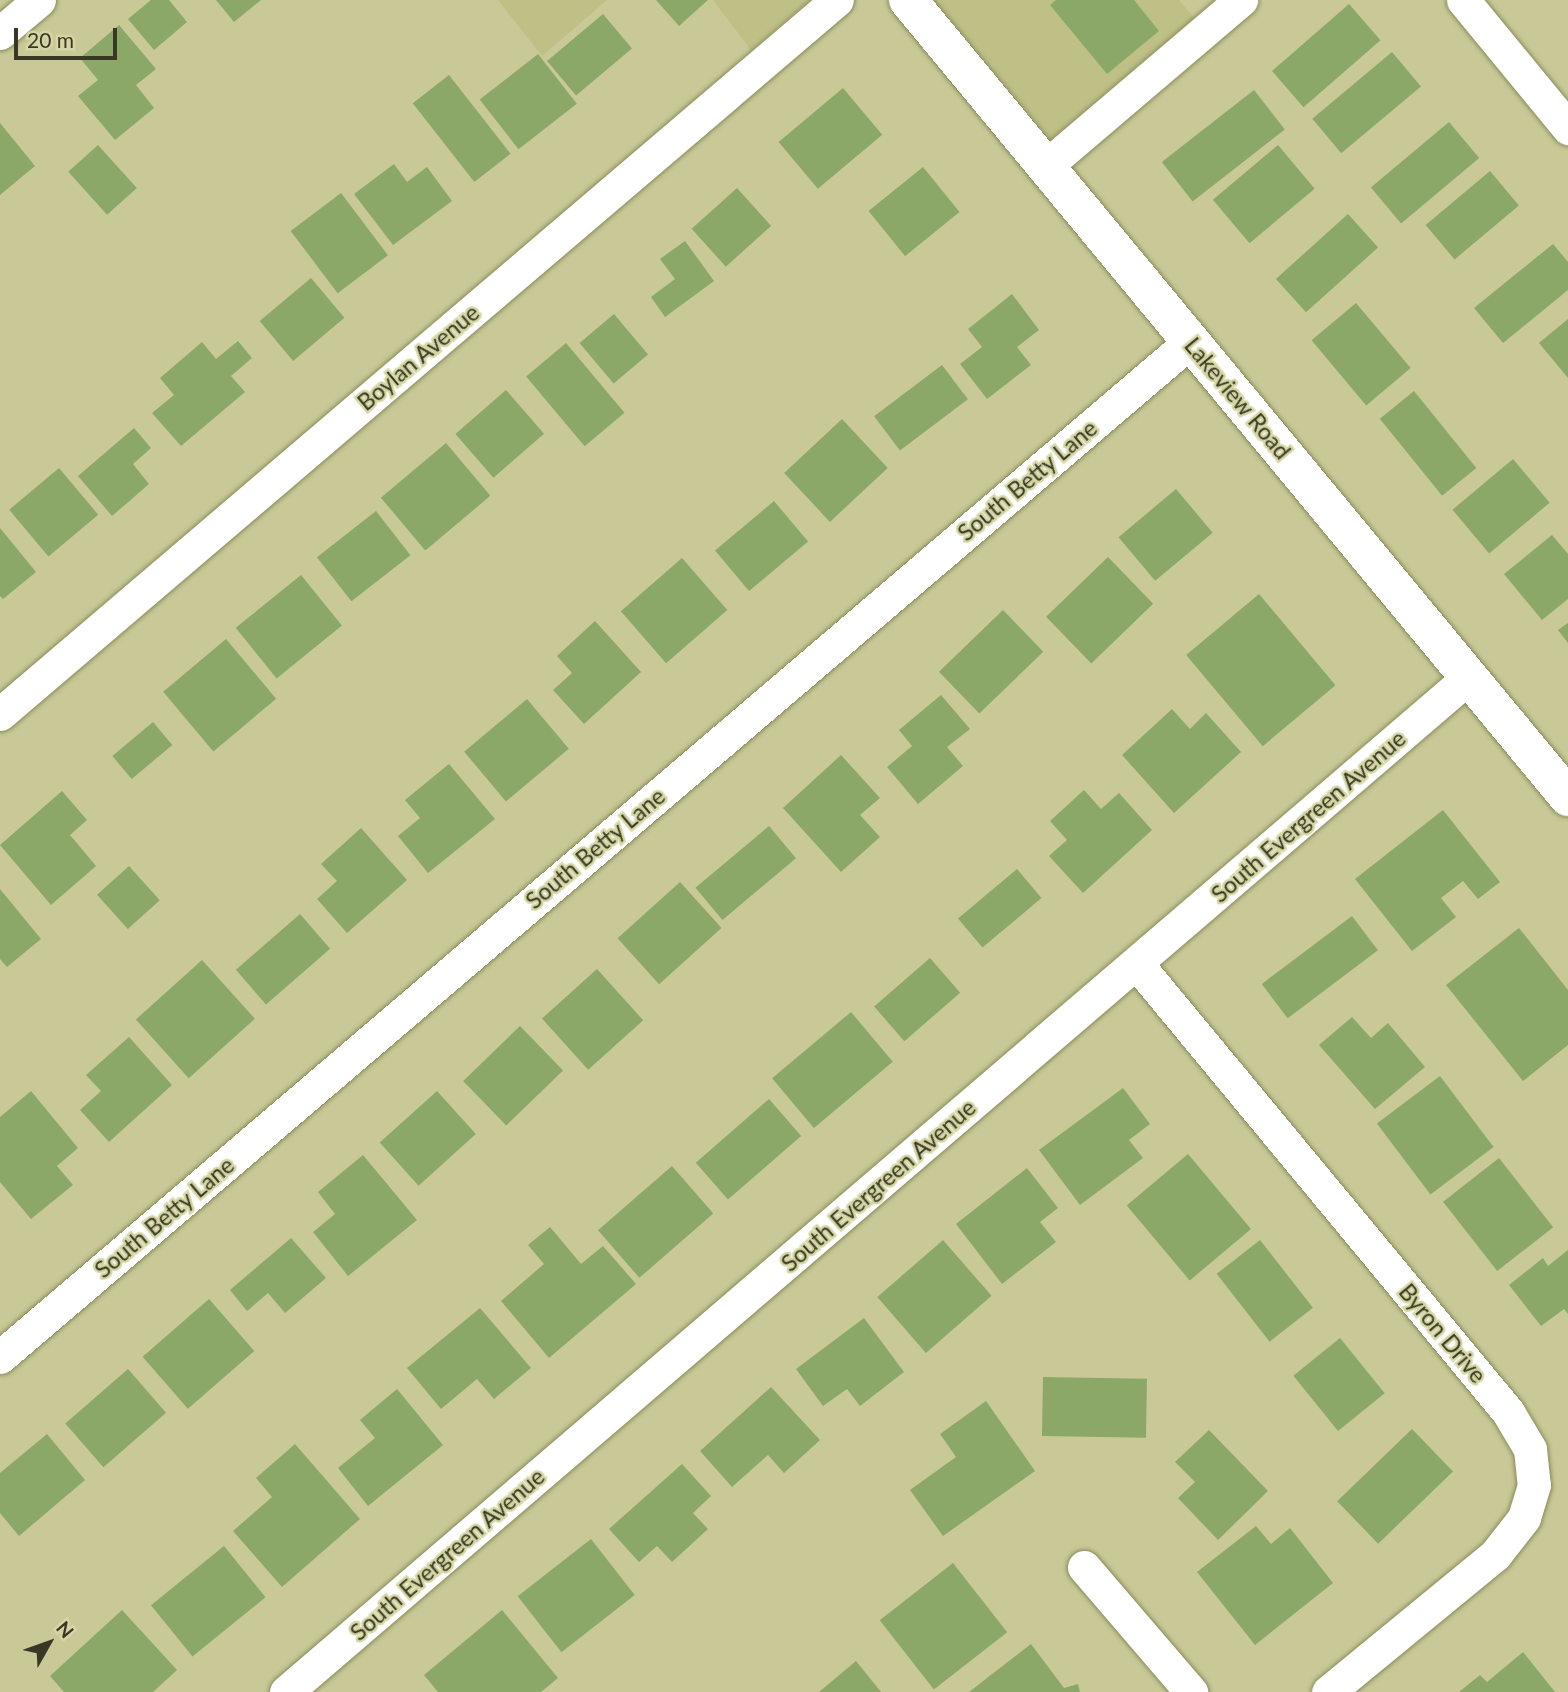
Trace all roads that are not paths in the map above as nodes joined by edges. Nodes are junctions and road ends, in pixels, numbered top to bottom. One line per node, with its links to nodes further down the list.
1 (39, 0): 6 (street)
2 (837, 0): 11 (street, Boylan Avenue)
3 (908, 0): 8 (street, Lakeview Road)
4 (1241, 0): 8 (street)
5 (1463, 0): 7 (street)
6 (0, 33)
7 (1568, 128)
8 (1047, 165): 9 (street, Lakeview Road)
9 (1191, 341): 10 (street, Lakeview Road); 14 (street, South Betty Lane)
10 (1469, 677): 12 (street, Lakeview Road); 13 (street, South Evergreen Avenue)
11 (0, 715)
12 (1568, 797)
13 (1137, 964): 16 (street, South Evergreen Avenue); 18 (street, Byron Drive)
14 (0, 1356)
15 (1084, 1566): 17 (street)
16 (286, 1692)
17 (1191, 1692)
18 (1328, 1692)

